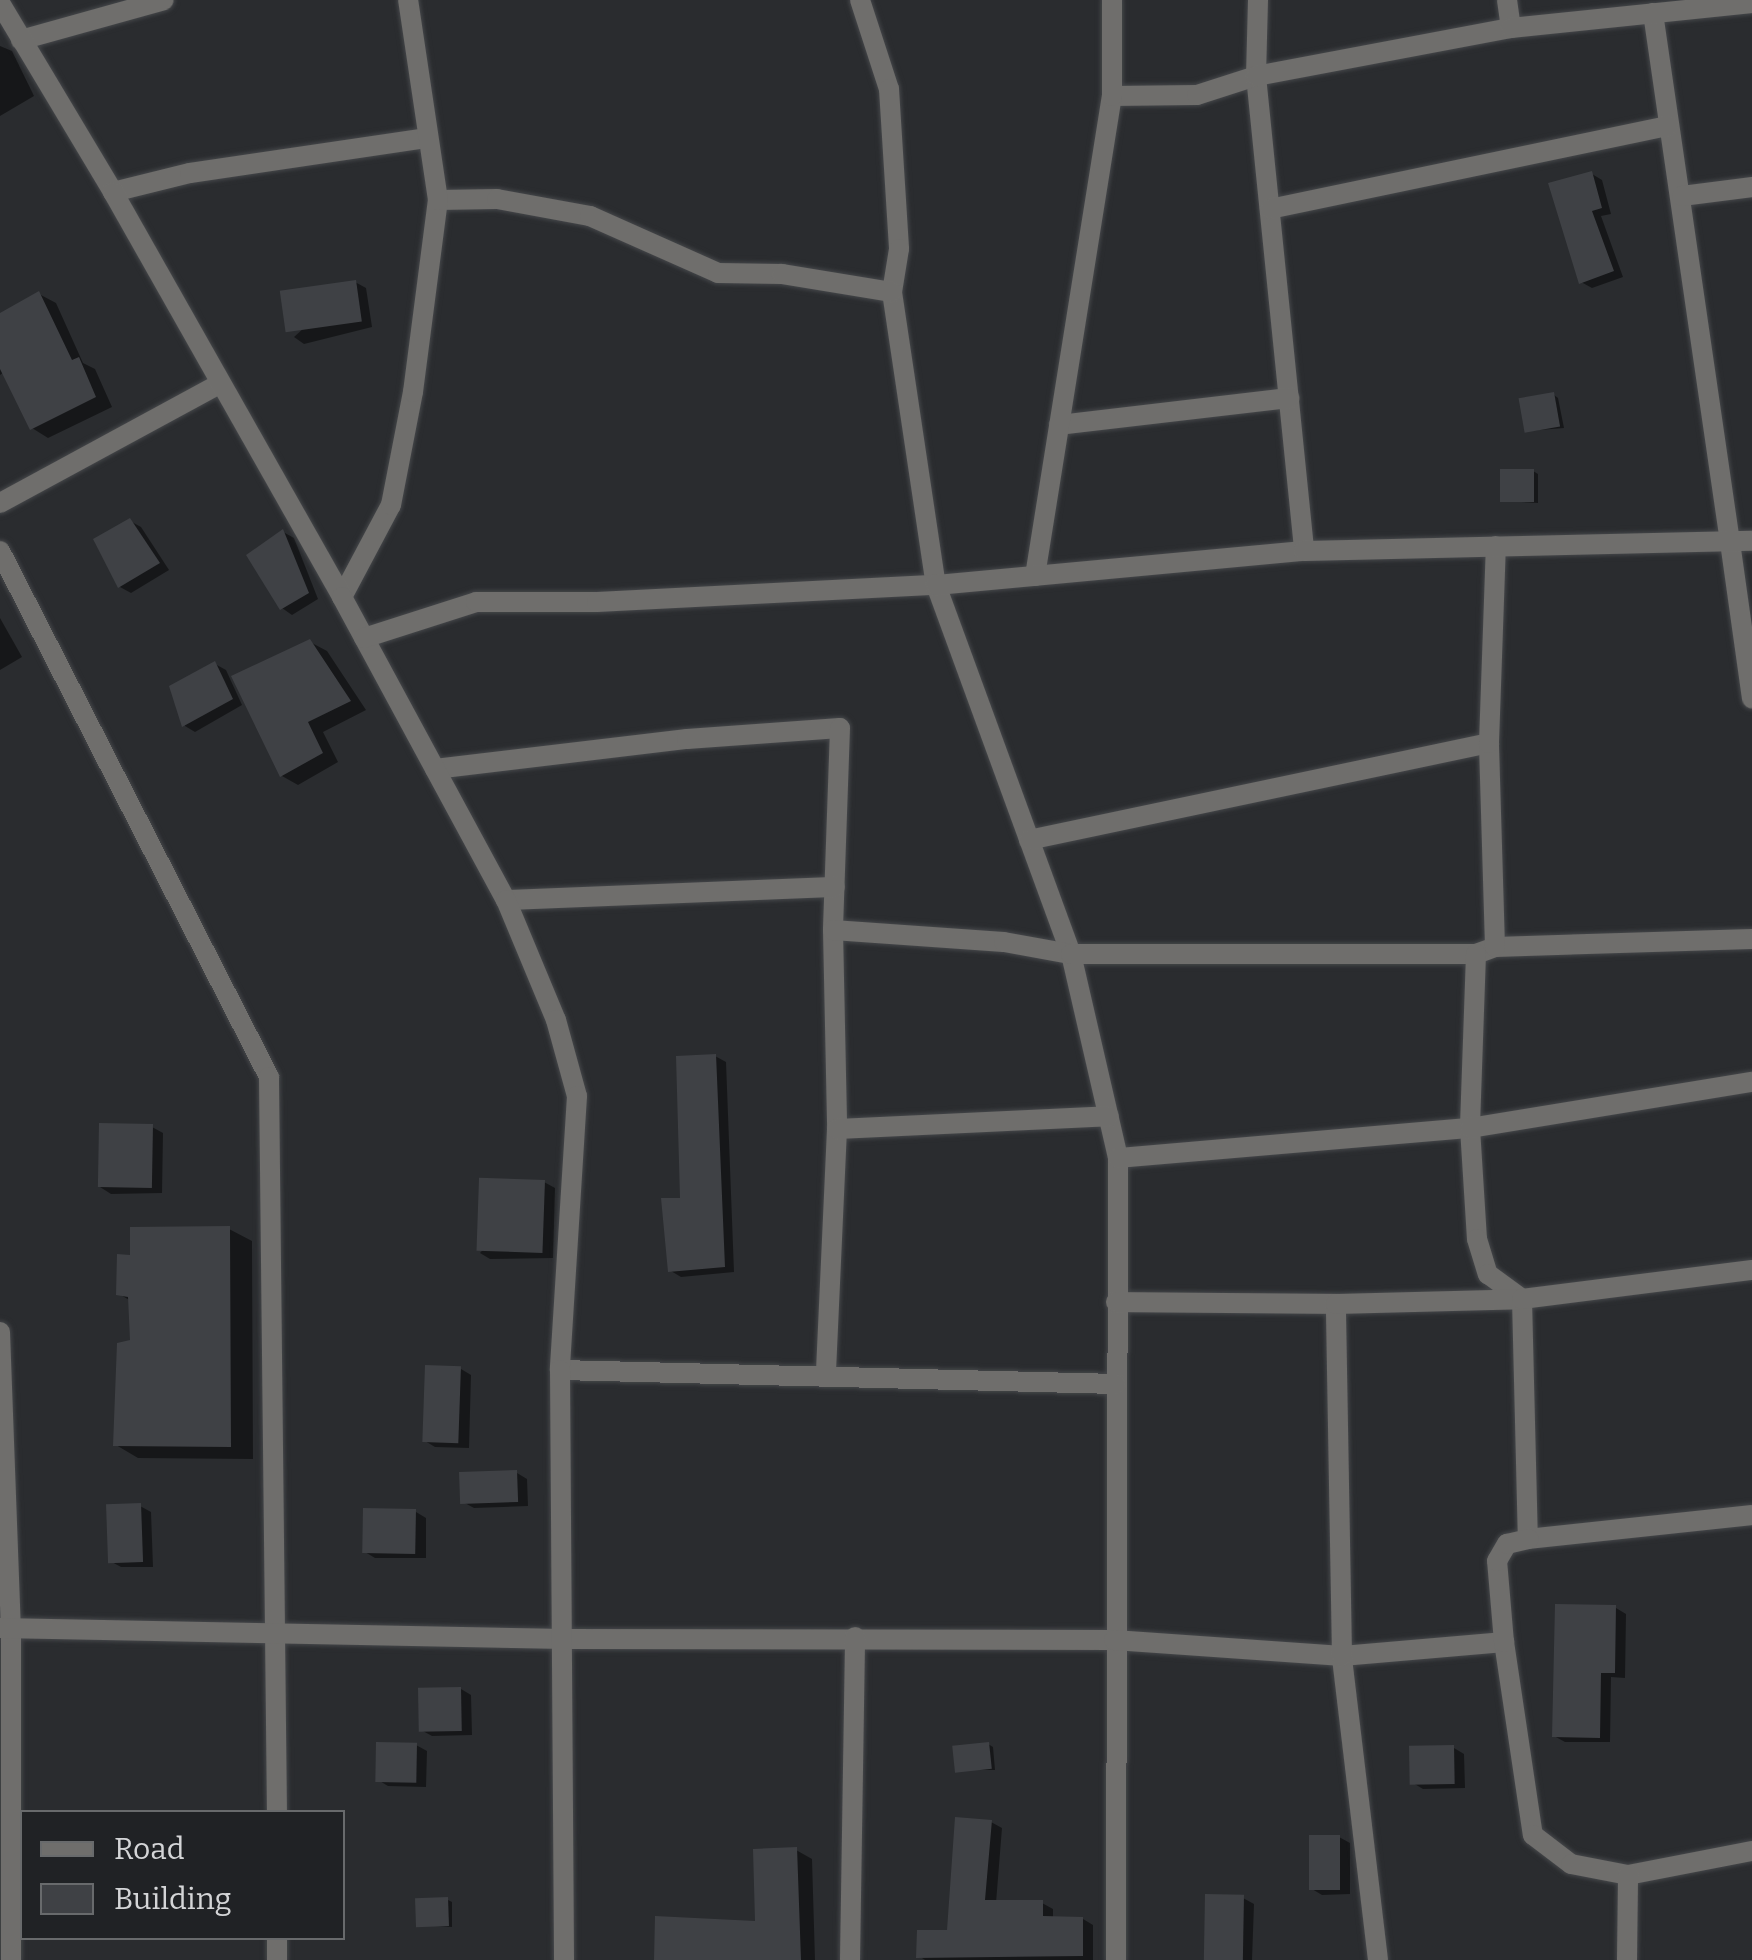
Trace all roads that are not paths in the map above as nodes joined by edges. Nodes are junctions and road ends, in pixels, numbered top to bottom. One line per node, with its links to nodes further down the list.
1 (164, 0): 11 (street)
2 (408, 0): 15 (street)
3 (860, 0): 21 (street)
4 (1112, 0): 13 (street)
5 (1258, 0): 12 (street)
6 (1507, 0): 10 (street)
7 (1741, 3): 9 (street)
8 (0, 4): 11 (street)
9 (1652, 14): 10 (street); 14 (street)
10 (1511, 28): 12 (street)
11 (21, 40): 17 (street)
12 (1256, 76): 13 (street); 20 (street)
13 (1112, 96): 24 (street)
14 (1668, 126): 18 (street); 20 (street)
15 (427, 138): 17 (street); 19 (street)
16 (1752, 187): 18 (street)
17 (113, 192): 22 (street)
18 (1682, 196): 27 (street)
19 (438, 200): 21 (street); 33 (street)
20 (1270, 209): 23 (street)
21 (892, 292): 32 (street)
22 (218, 384): 25 (street); 33 (street)
23 (1289, 398): 24 (street); 30 (street)
24 (1059, 425): 31 (street)
25 (0, 503)
26 (1752, 540): 27 (street)
27 (1730, 542): 28 (street); 35 (street)
28 (1496, 546): 30 (street); 36 (street)
29 (0, 551): 61 (street)
30 (1304, 551): 31 (street)
31 (1035, 576): 32 (street)
32 (936, 585): 34 (street); 38 (street)
33 (342, 596): 34 (street)
34 (364, 638): 37 (street)
35 (1752, 698)
36 (1489, 743): 38 (street); 43 (street)
37 (435, 770): 39 (street); 40 (street)
38 (1029, 840): 44 (street)
39 (835, 887): 40 (street); 41 (street)
40 (506, 900): 55 (street)
41 (834, 930): 44 (street); 48 (street)
42 (1752, 939): 43 (street)
43 (1486, 951): 44 (street); 47 (street)
44 (1071, 954): 46 (street)
45 (1752, 1082): 47 (street)
46 (1109, 1116): 48 (street); 49 (street)
47 (1470, 1128): 49 (street); 51 (street)
48 (837, 1129): 56 (street)
49 (1118, 1158): 52 (street)
50 (1752, 1270): 51 (street)
51 (1522, 1299): 53 (street); 59 (street)
52 (1116, 1302): 53 (street); 57 (street)
53 (1336, 1304): 66 (street)
54 (0, 1332): 60 (street)
55 (560, 1370): 56 (street); 63 (street)
56 (826, 1375): 57 (street)
57 (1116, 1384): 64 (street)
58 (1752, 1515): 59 (street)
59 (1528, 1539): 65 (street)
60 (6, 1628): 61 (street); 70 (street)
61 (277, 1633): 63 (street); 67 (street)
62 (854, 1637): 63 (street); 64 (street); 72 (street)
63 (565, 1639): 71 (street)
64 (1114, 1640): 66 (street); 73 (street)
65 (1504, 1642): 66 (street); 69 (street)
66 (1342, 1656): 74 (street)
67 (277, 1810)
68 (1752, 1851): 69 (street)
69 (1628, 1874): 75 (street)
70 (12, 1960)
71 (564, 1960)
72 (850, 1960)
73 (1116, 1960)
74 (1378, 1960)
75 (1627, 1960)

